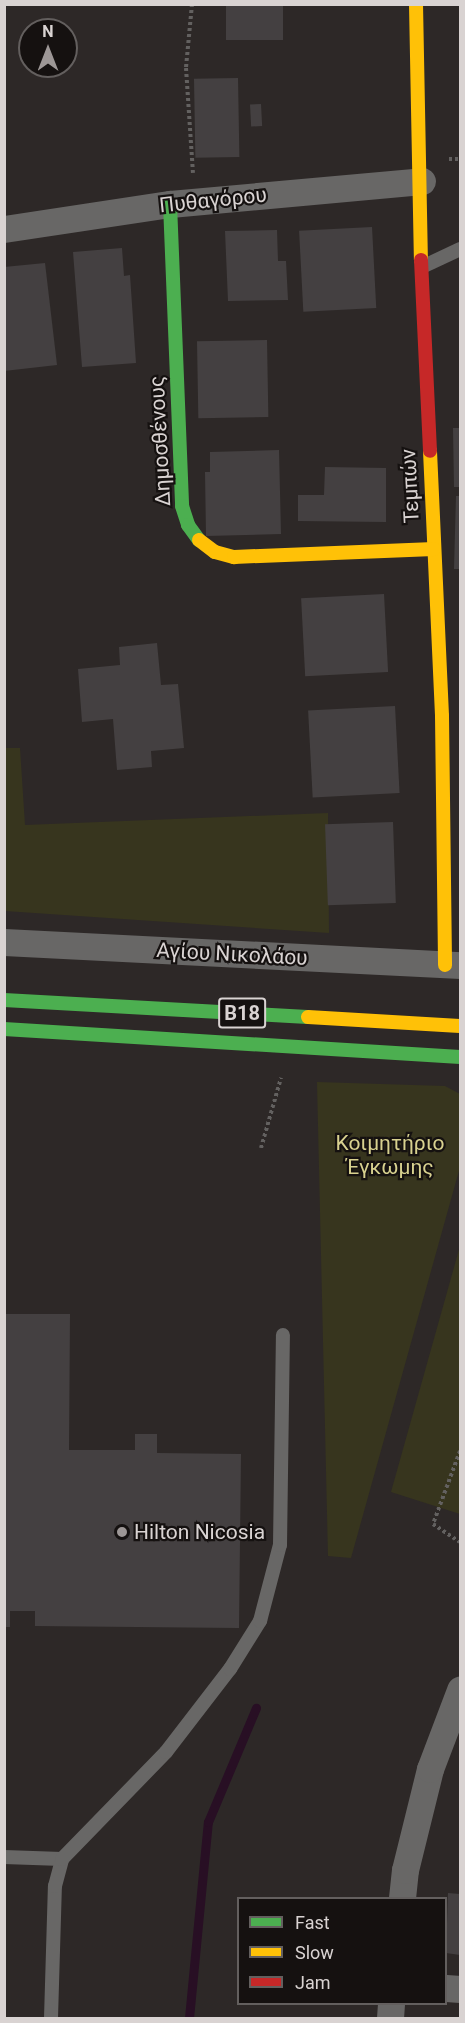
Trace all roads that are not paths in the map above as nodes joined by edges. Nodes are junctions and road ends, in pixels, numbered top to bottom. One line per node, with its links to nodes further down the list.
1 (416, 4): 2 (street, Τεμπών)
2 (422, 181): 3 (street, Πυθαγόρου); 6 (street, Τεμπών)
3 (183, 202): 4 (street, Πυθαγόρου); 7 (street, Δημοσθένους)
4 (4, 229)
5 (460, 249): 6 (lane)
6 (421, 268): 7 (street, Τεμπών)
7 (435, 549): 8 (street, Τεμπών)
8 (451, 716): 10 (street, Τεμπών)
9 (4, 942): 10 (street, Αγίου Νικολάου)
10 (453, 965)
11 (4, 1000): 12 (street, B18)
12 (460, 1026)
13 (4, 1029): 14 (street, B18)
14 (460, 1057)
15 (283, 1335): 18 (lane)
16 (460, 1690): 19 (street)
17 (4, 1857): 18 (lane)
18 (62, 1859): 20 (lane)
19 (402, 1897)
20 (51, 2019)

